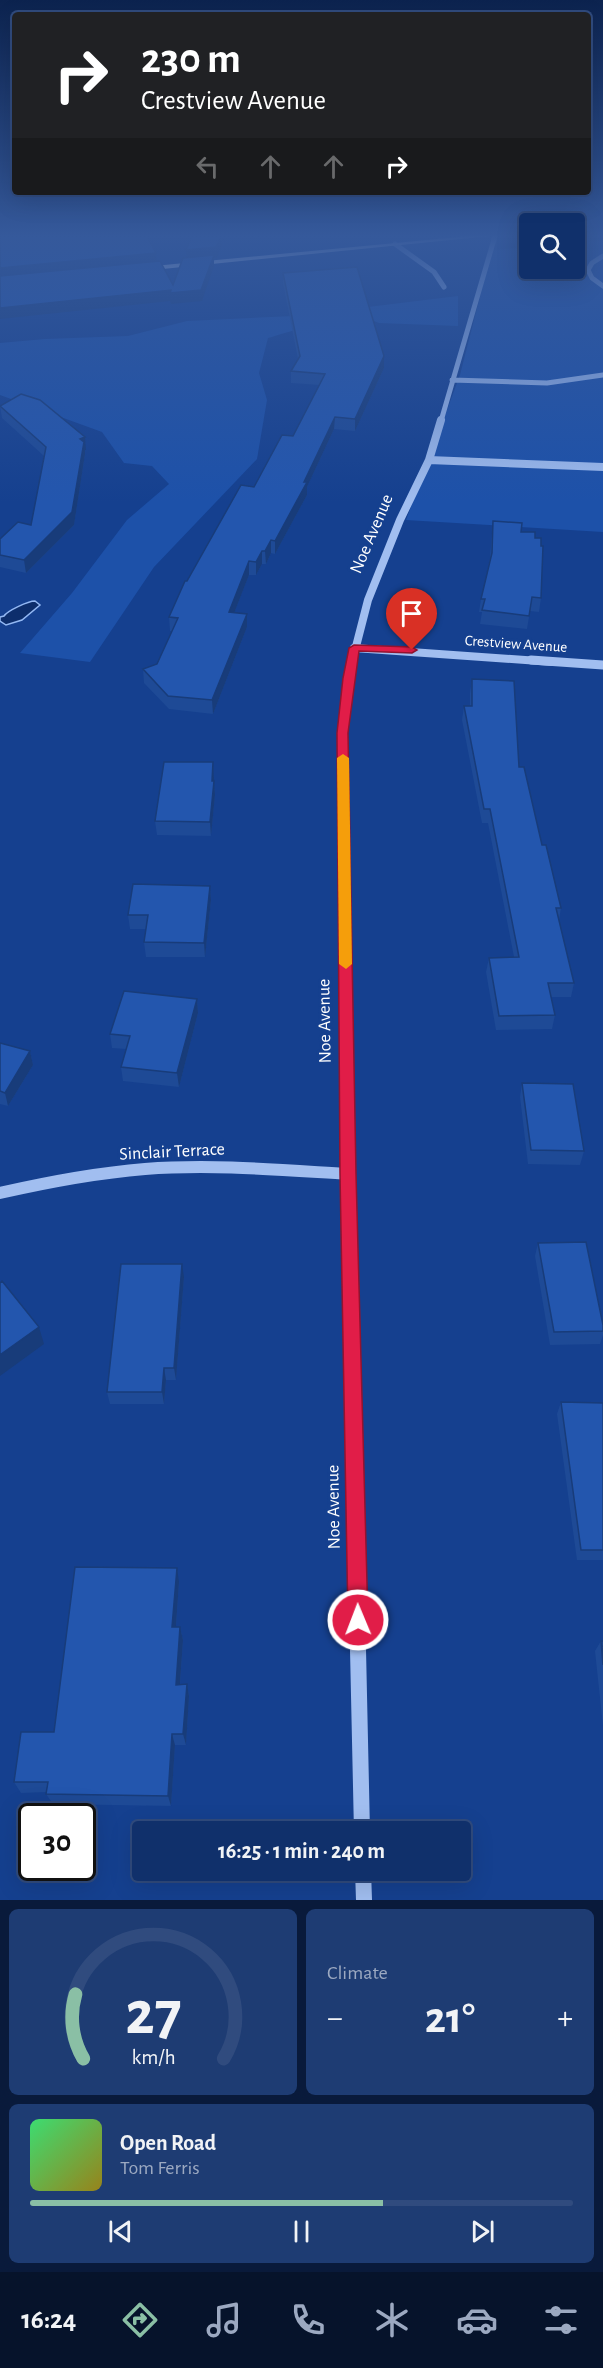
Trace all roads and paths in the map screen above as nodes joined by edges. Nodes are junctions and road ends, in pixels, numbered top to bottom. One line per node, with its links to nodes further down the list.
1 (471, 325): 3 (street, Noe Avenue)
2 (603, 375): 3 (street)
3 (452, 380): 4 (street, Noe Avenue)
4 (429, 459): 5 (street); 6 (street, Noe Avenue)
5 (603, 467)
6 (354, 648): 7 (street, Crestview Avenue); 8 (street, Noe Avenue)
7 (603, 665)
8 (348, 1174): 9 (street, Sinclair Terrace); 10 (street, Noe Avenue)
9 (0, 1193)
10 (362, 1821)
11 (363, 1881): 12 (street)
12 (364, 1900)

